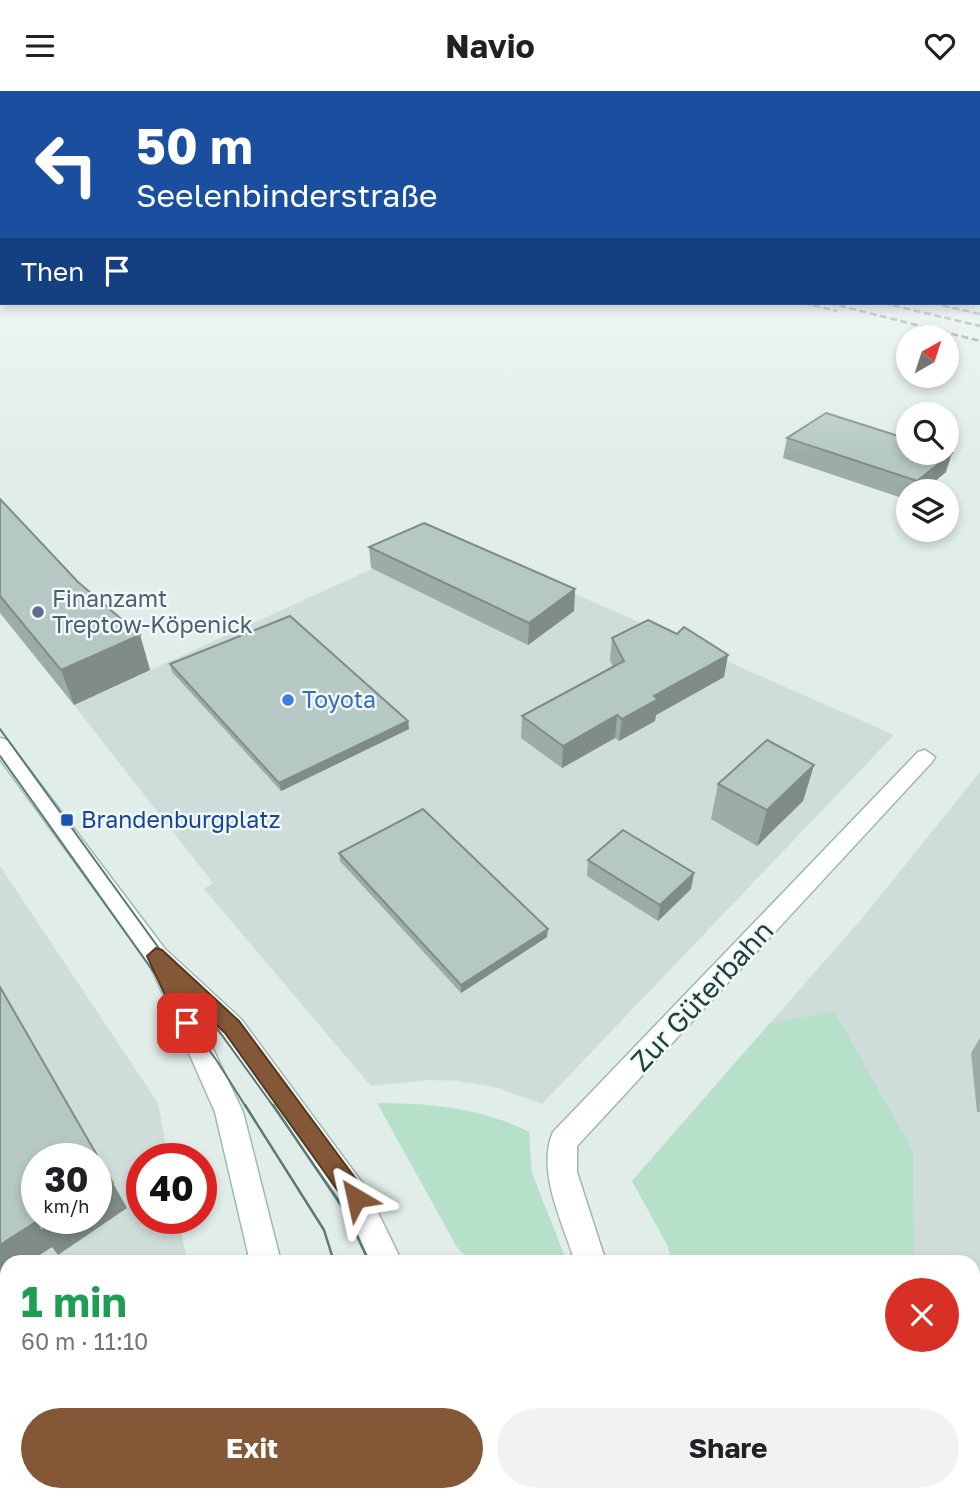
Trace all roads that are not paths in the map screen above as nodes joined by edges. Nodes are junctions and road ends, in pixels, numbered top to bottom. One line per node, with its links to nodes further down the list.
1 (0, 744): 3 (street)
2 (925, 757): 6 (street, Zur Güterbahn)
3 (156, 956): 4 (street); 5 (street)
4 (264, 1255)
5 (384, 1255)
6 (589, 1255)

